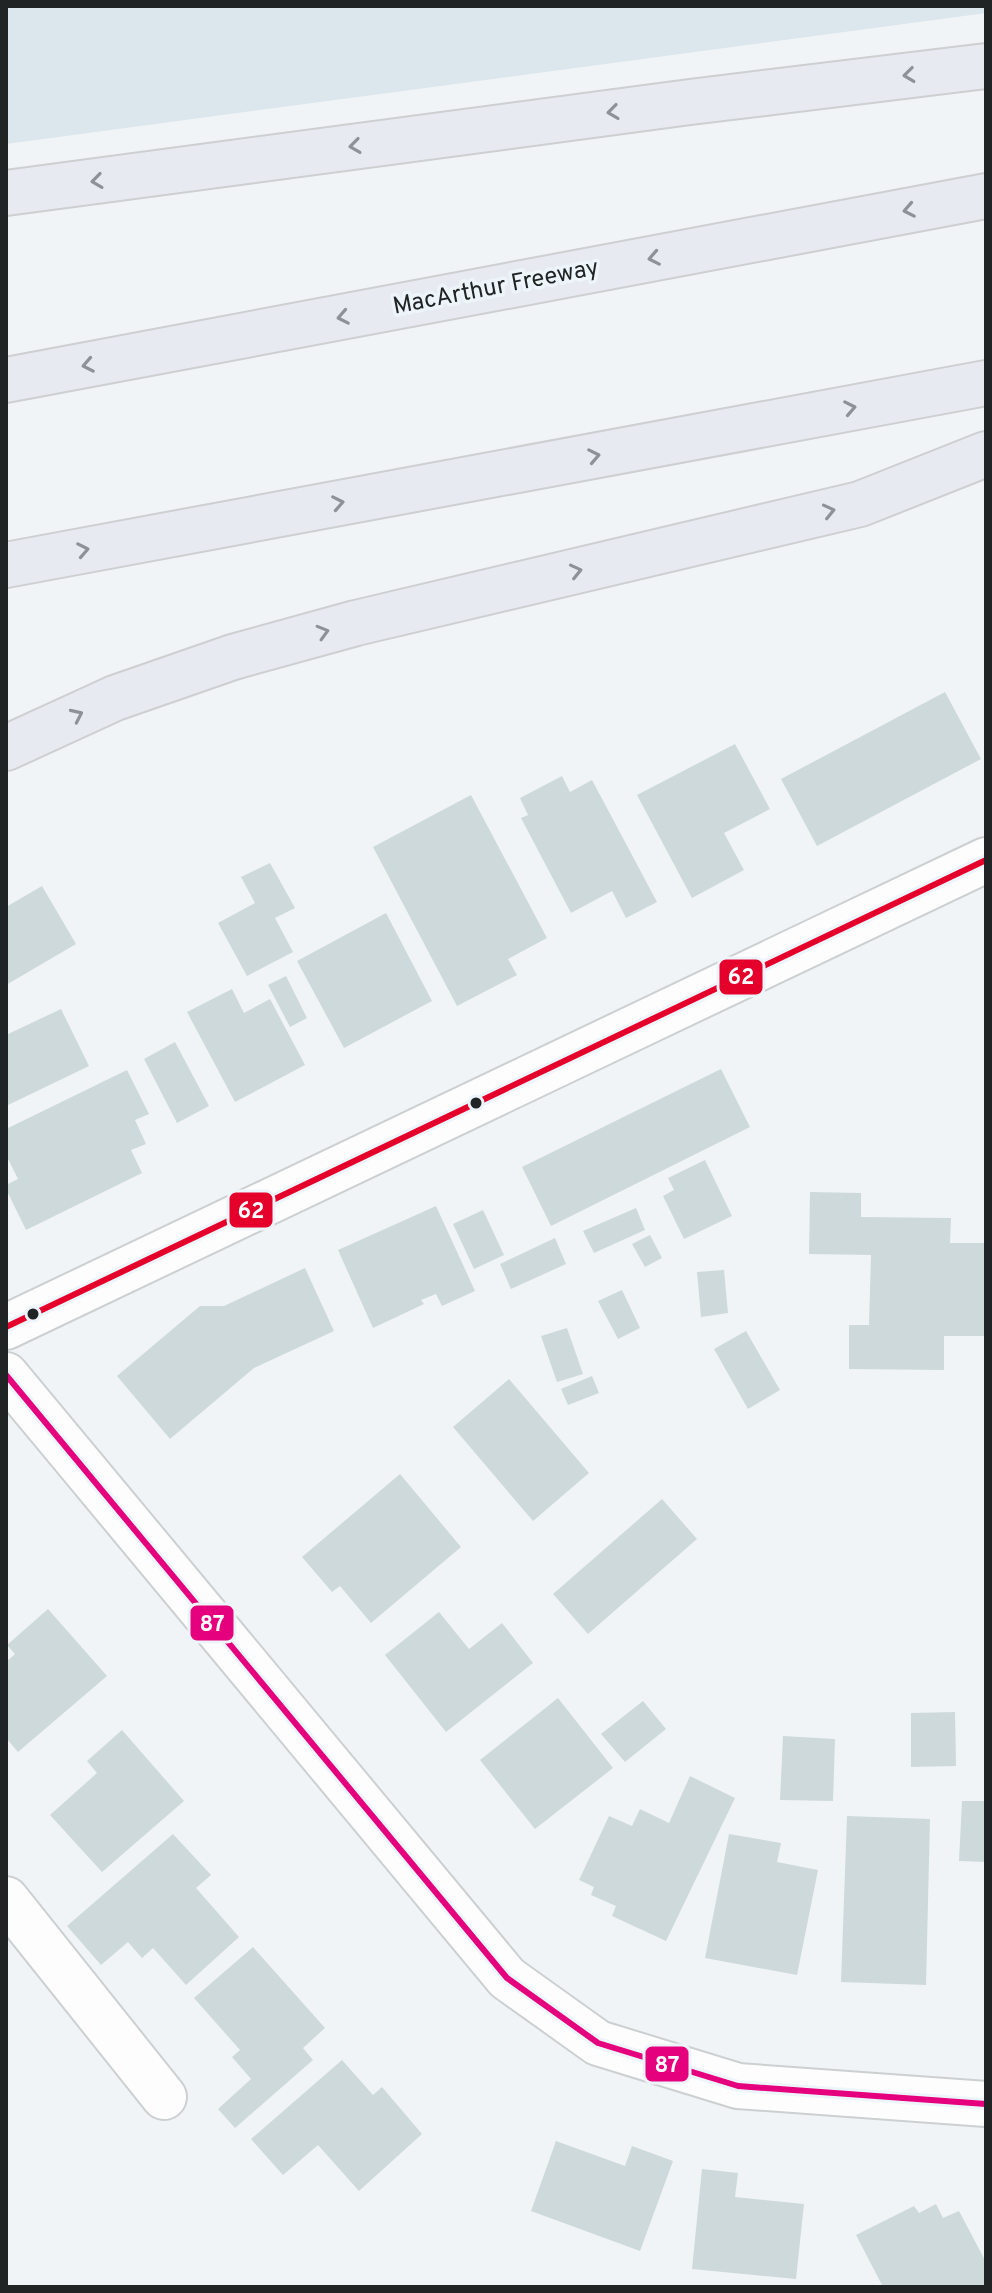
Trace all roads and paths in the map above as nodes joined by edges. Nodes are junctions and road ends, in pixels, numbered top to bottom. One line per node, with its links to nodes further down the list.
1 (986, 66): 2 (highway, one-way to 2)
2 (6, 193)
3 (986, 196): 4 (highway, MacArthur Freeway, one-way to 4)
4 (6, 380)
5 (986, 383): 7 (highway, one-way to 5)
6 (986, 454): 8 (highway, one-way to 6)
7 (6, 565)
8 (6, 748)
9 (986, 860): 10 (street)
10 (6, 1327)
11 (6, 1375): 14 (street)
12 (6, 1899): 13 (street)
13 (164, 2097)
14 (986, 2104)

